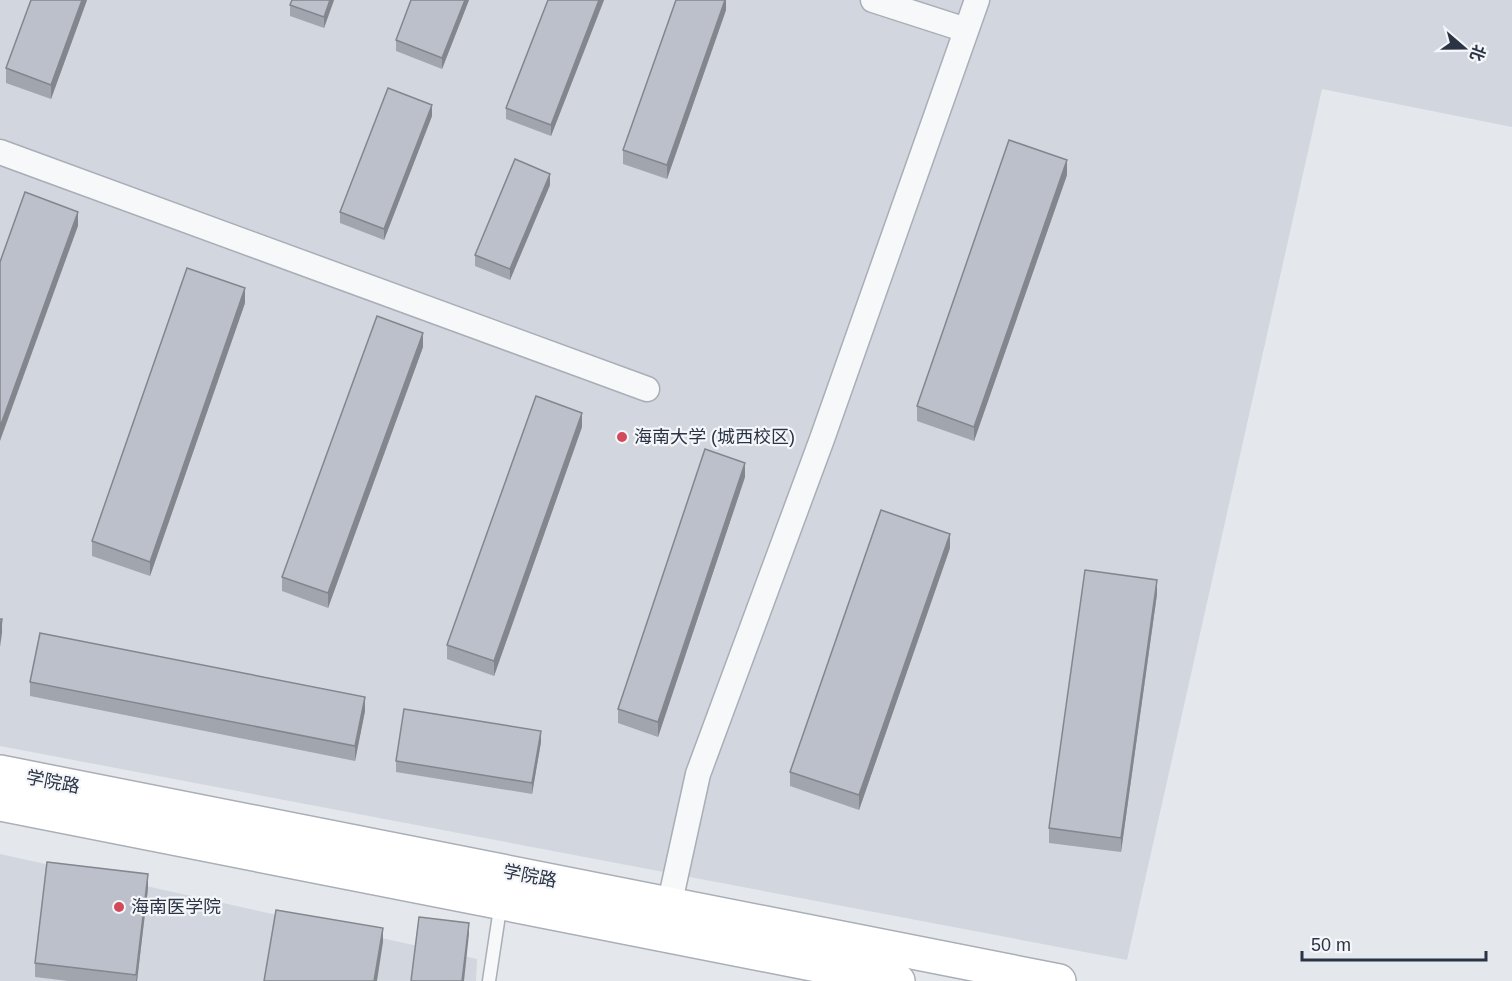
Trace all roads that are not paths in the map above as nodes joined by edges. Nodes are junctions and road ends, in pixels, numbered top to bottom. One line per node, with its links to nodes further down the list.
1 (873, 0): 3 (street)
2 (978, 0): 3 (street)
3 (966, 30): 9 (street)
4 (0, 152): 5 (street)
5 (647, 389)
6 (0, 772): 8 (main road, 学院路)
7 (0, 804): 8 (main road, 学院路)
8 (504, 887): 9 (main road, 学院路); 10 (lane)
9 (666, 919): 11 (main road, 学院路); 12 (main road, 学院路)
10 (489, 981)
11 (898, 981)
12 (1059, 981)

